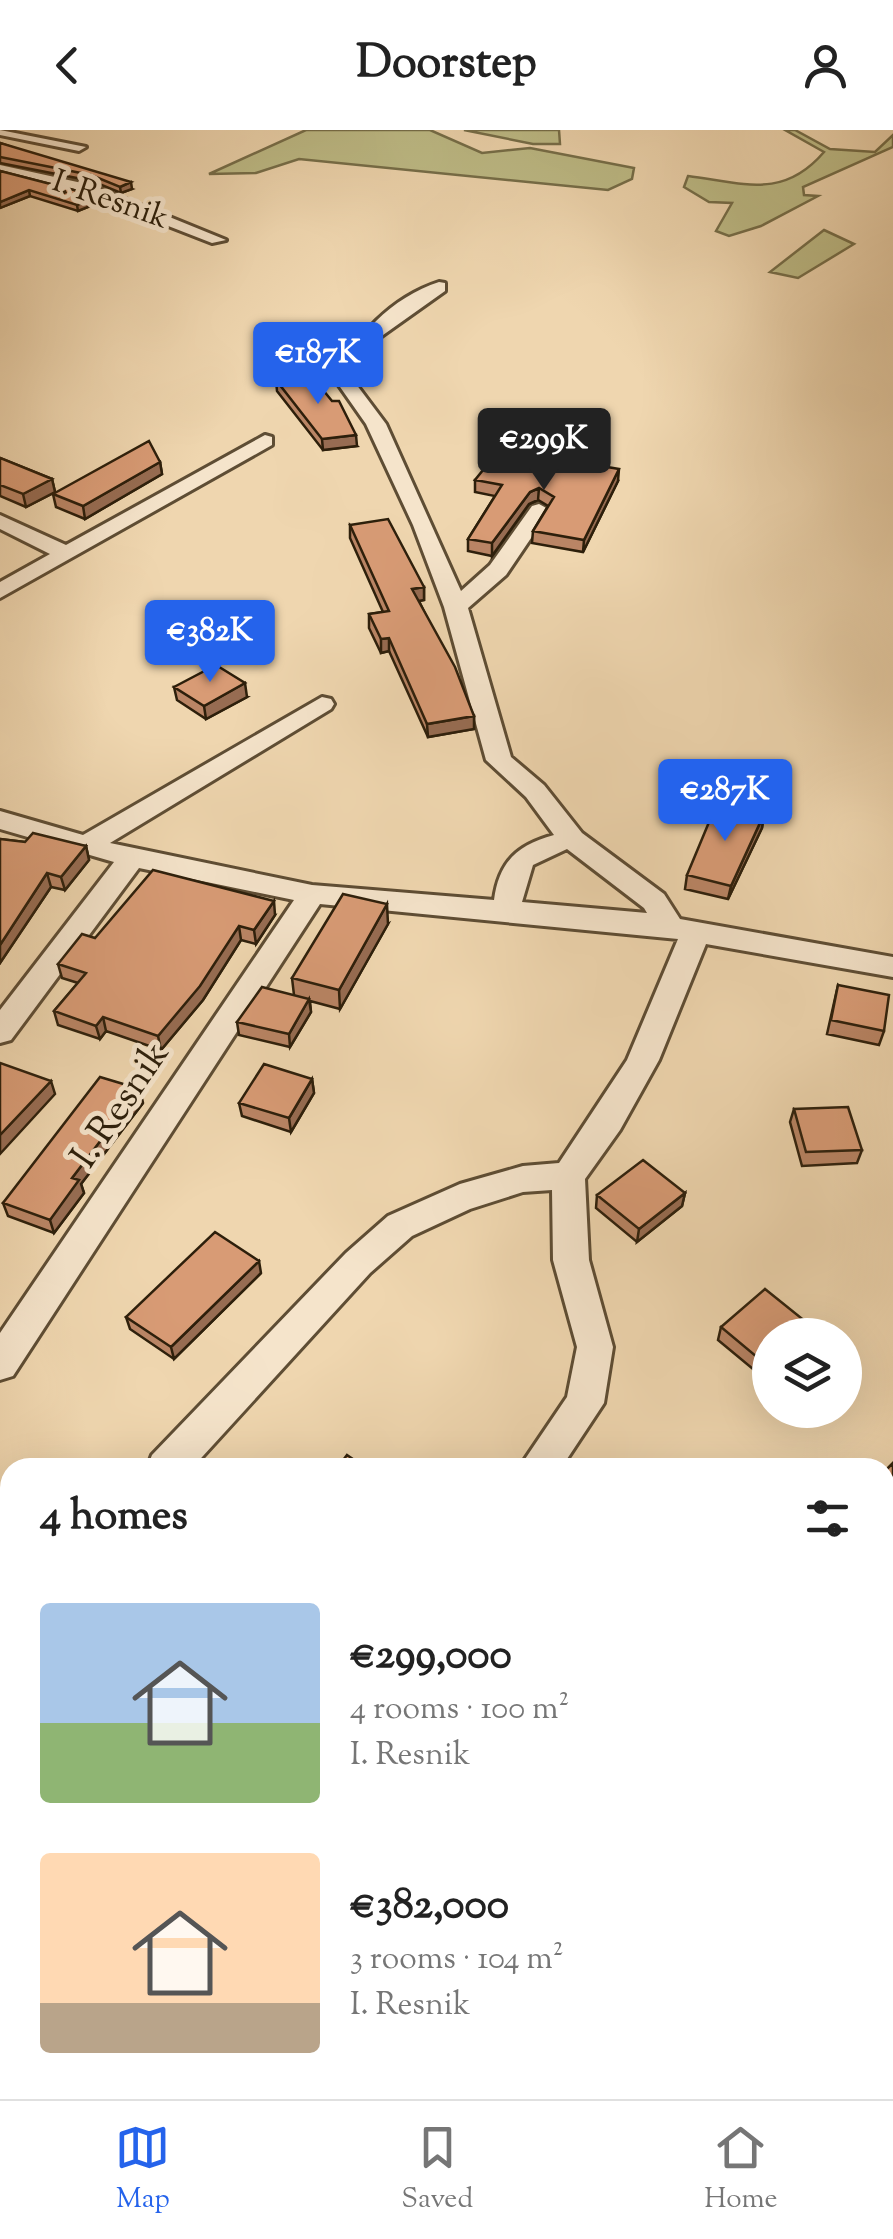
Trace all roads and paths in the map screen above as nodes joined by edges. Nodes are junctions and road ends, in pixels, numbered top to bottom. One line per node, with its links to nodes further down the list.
1 (0, 132): 2 (street, I. Resnik)
2 (79, 147)
3 (0, 168): 4 (street, I. Resnik)
4 (218, 240)
5 (438, 287): 11 (street)
6 (265, 441): 9 (street)
7 (540, 510): 11 (street)
8 (0, 522): 9 (street)
9 (66, 553): 10 (street)
10 (0, 591)
11 (456, 607): 14 (street)
12 (322, 704): 15 (street)
13 (0, 820): 15 (street)
14 (572, 839): 18 (street); 19 (street)
15 (86, 845): 16 (street)
16 (132, 858): 17 (street); 21 (street)
17 (312, 894): 18 (street); 23 (street, I. Resnik)
18 (507, 908): 19 (street)
19 (683, 929): 20 (street); 22 (street)
20 (893, 967)
21 (0, 1032)
22 (568, 1176): 24 (street); 25 (street)
23 (0, 1364)
24 (175, 1458)
25 (545, 1458)

